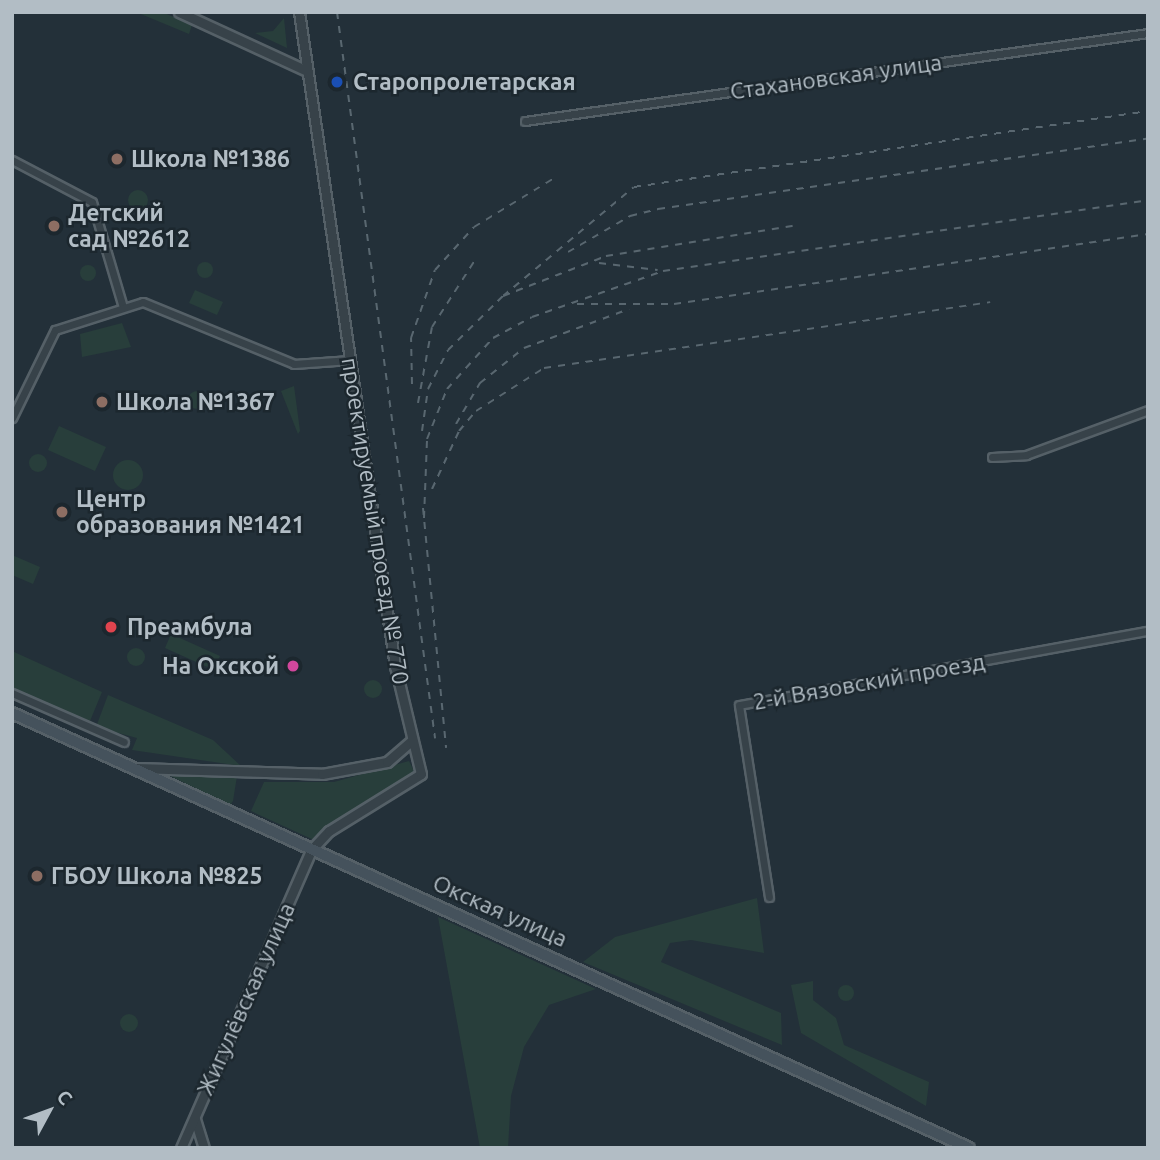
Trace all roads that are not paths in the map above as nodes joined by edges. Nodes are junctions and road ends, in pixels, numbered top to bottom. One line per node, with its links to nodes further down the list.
1 (179, 12): 4 (street)
2 (299, 12): 4 (street, проектируемый проезд № 770)
3 (1148, 33): 5 (street, Стахановская улица)
4 (307, 71): 8 (street, проектируемый проезд № 770)
5 (525, 121)
6 (12, 160): 7 (street)
7 (123, 307): 8 (street); 10 (street)
8 (350, 360): 15 (street, проектируемый проезд № 770)
9 (1148, 410): 11 (street)
10 (12, 418)
11 (992, 457)
12 (1148, 631): 19 (street, 2-й Вязовский проезд)
13 (12, 693): 16 (street)
14 (12, 713): 17 (main road, Окская улица)
15 (412, 740): 17 (street); 18 (street, проектируемый проезд № 770)
16 (124, 741)
17 (131, 767): 18 (main road, Окская улица)
18 (311, 850): 20 (street, Жигулёвская улица); 23 (main road, Окская улица)
19 (769, 897)
20 (195, 1117): 21 (street, Жигулёвская улица); 22 (street)
21 (183, 1148): 22 (street)
22 (203, 1148)
23 (969, 1148)

